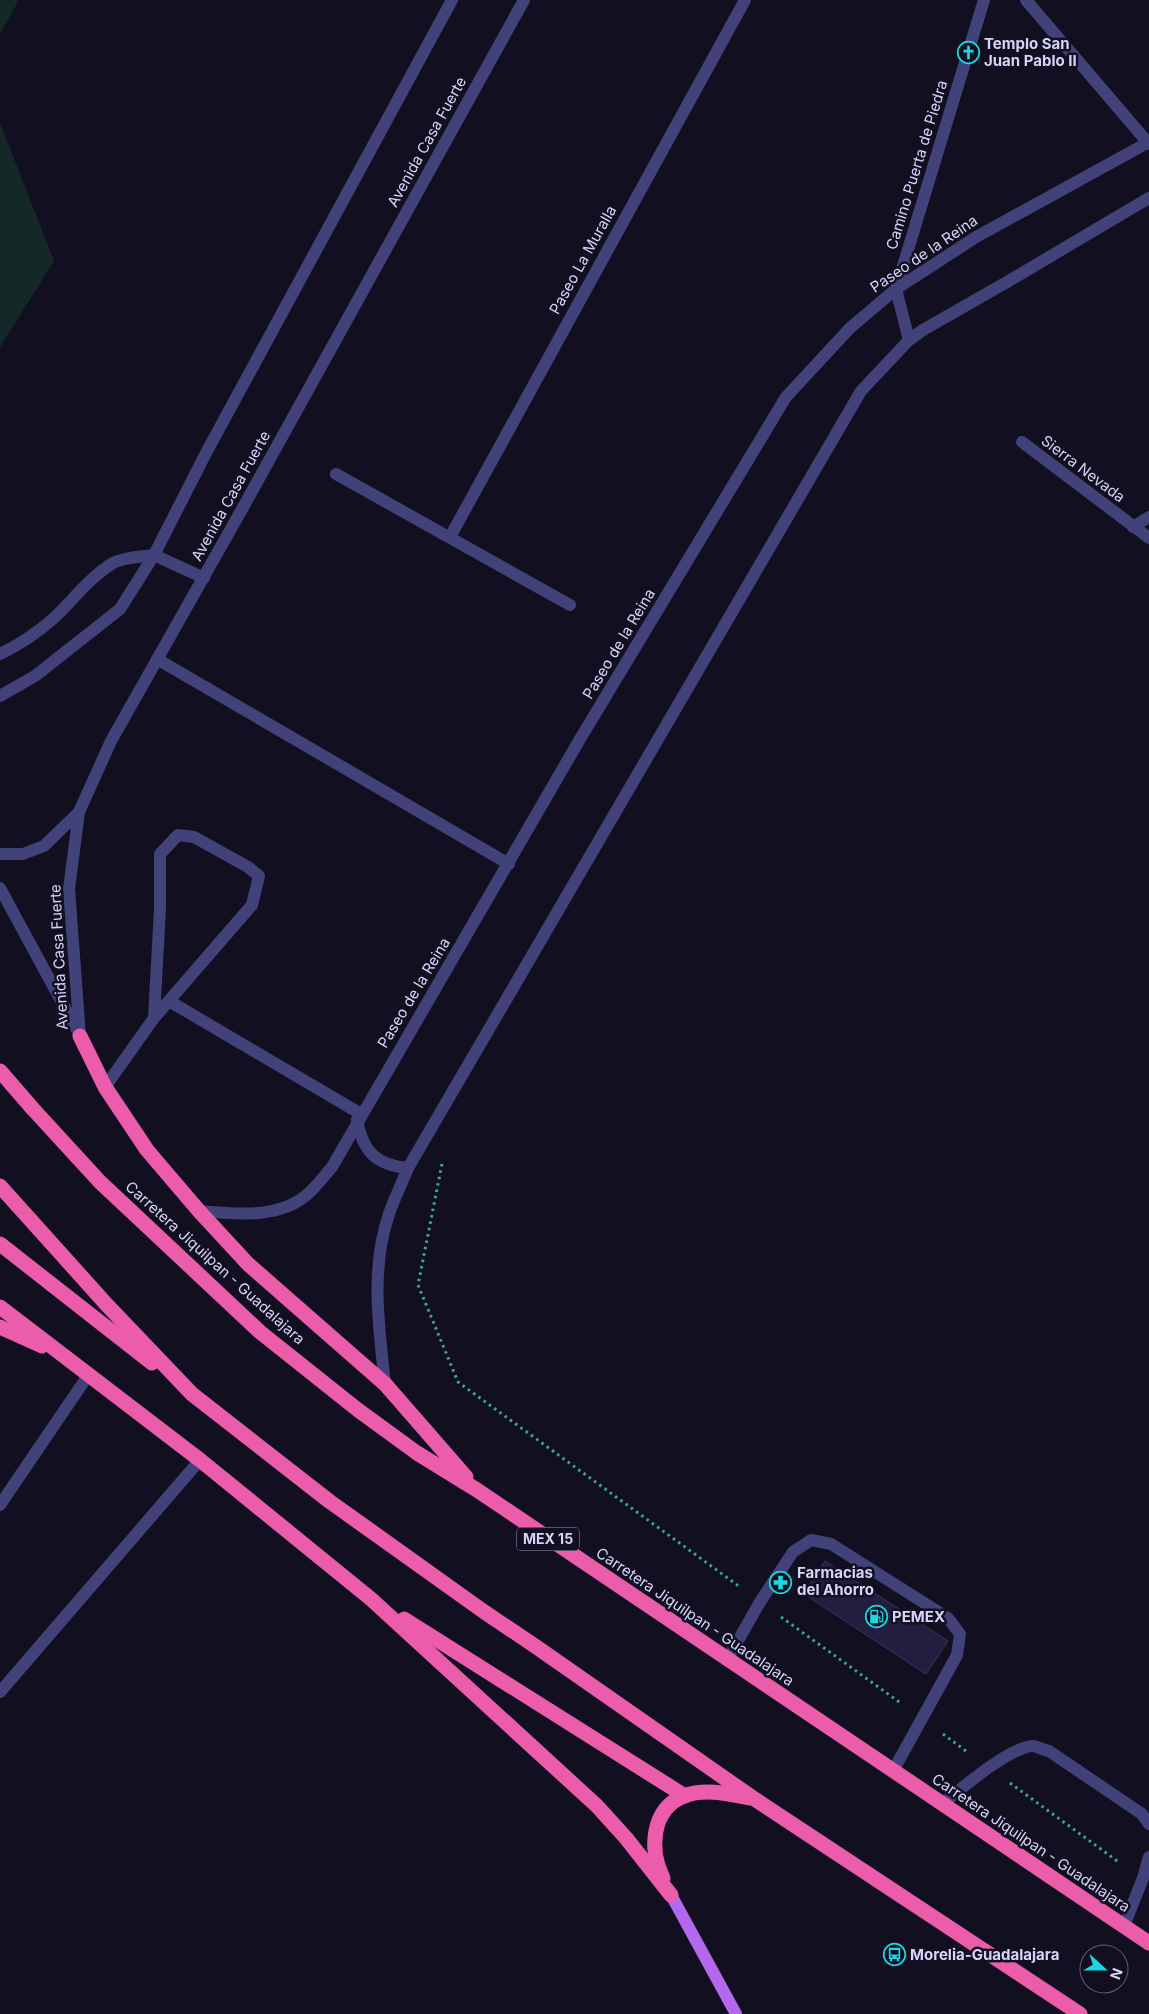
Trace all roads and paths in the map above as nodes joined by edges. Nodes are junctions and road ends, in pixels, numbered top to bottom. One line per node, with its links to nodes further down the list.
1 (452, 0): 16 (street)
2 (524, 0): 17 (street, Avenida Casa Fuerte)
3 (745, 0): 14 (street, Paseo La Muralla)
4 (984, 0): 8 (street, Camino Puerta de Piedra)
5 (1026, 0): 6 (street)
6 (1149, 143): 8 (street, Paseo de la Reina)
7 (1149, 198): 9 (street)
8 (896, 289): 9 (street); 24 (street, Paseo de la Reina)
9 (909, 340): 33 (street)
10 (1022, 442): 13 (street, Sierra Nevada)
11 (336, 474): 14 (street)
12 (1149, 517): 13 (street)
13 (1133, 526): 15 (street, Sierra Nevada)
14 (450, 537): 18 (street)
15 (1149, 538)
16 (154, 555): 17 (street); 19 (street); 21 (street)
17 (204, 578): 20 (street, Avenida Casa Fuerte)
18 (570, 605)
19 (0, 654)
20 (157, 659): 22 (street, Avenida Casa Fuerte); 24 (street)
21 (0, 696)
22 (79, 812): 23 (street); 28 (street, Avenida Casa Fuerte)
23 (0, 854)
24 (509, 864): 31 (street, Paseo de la Reina)
25 (0, 888): 28 (street)
26 (169, 1001): 27 (street); 27 (street); 31 (street)
27 (154, 1018): 30 (street)
28 (80, 1036): 30 (highway)
29 (0, 1071): 44 (highway, Carretera Jiquilpan - Guadalajara / MEX 15)
30 (105, 1087): 35 (highway)
31 (359, 1118): 33 (street); 35 (street, Paseo de la Reina)
32 (446, 1157): 47 (path)
33 (408, 1168): 41 (street)
34 (0, 1186): 42 (highway)
35 (200, 1211): 41 (highway)
36 (0, 1244): 42 (highway)
37 (0, 1307): 39 (highway)
38 (0, 1327): 39 (highway)
39 (70, 1360): 40 (highway)
40 (89, 1374): 43 (highway); 45 (street)
41 (385, 1384): 44 (highway)
42 (192, 1394): 54 (highway)
43 (200, 1460): 46 (highway); 49 (street)
44 (477, 1490): 48 (highway, Carretera Jiquilpan - Guadalajara / MEX 15)
45 (0, 1506)
46 (371, 1599): 53 (highway); 59 (highway)
47 (760, 1602): 48 (street); 50 (path); 50 (street)
48 (727, 1660): 52 (highway, Carretera Jiquilpan - Guadalajara / MEX 15)
49 (0, 1692)
50 (921, 1718): 51 (path); 52 (street)
51 (989, 1768): 55 (street); 56 (street); 58 (path)
52 (893, 1771): 55 (highway, Carretera Jiquilpan - Guadalajara / MEX 15)
53 (685, 1796): 54 (highway); 59 (highway)
54 (753, 1798): 63 (highway)
55 (942, 1804): 60 (highway, Carretera Jiquilpan - Guadalajara / MEX 15)
56 (1149, 1824)
57 (1149, 1857): 58 (street)
58 (1143, 1878): 60 (street)
59 (671, 1895): 62 (main road)
60 (1124, 1926): 61 (highway, Carretera Jiquilpan - Guadalajara / MEX 15)
61 (1149, 1943)
62 (736, 2014)
63 (1080, 2014)

